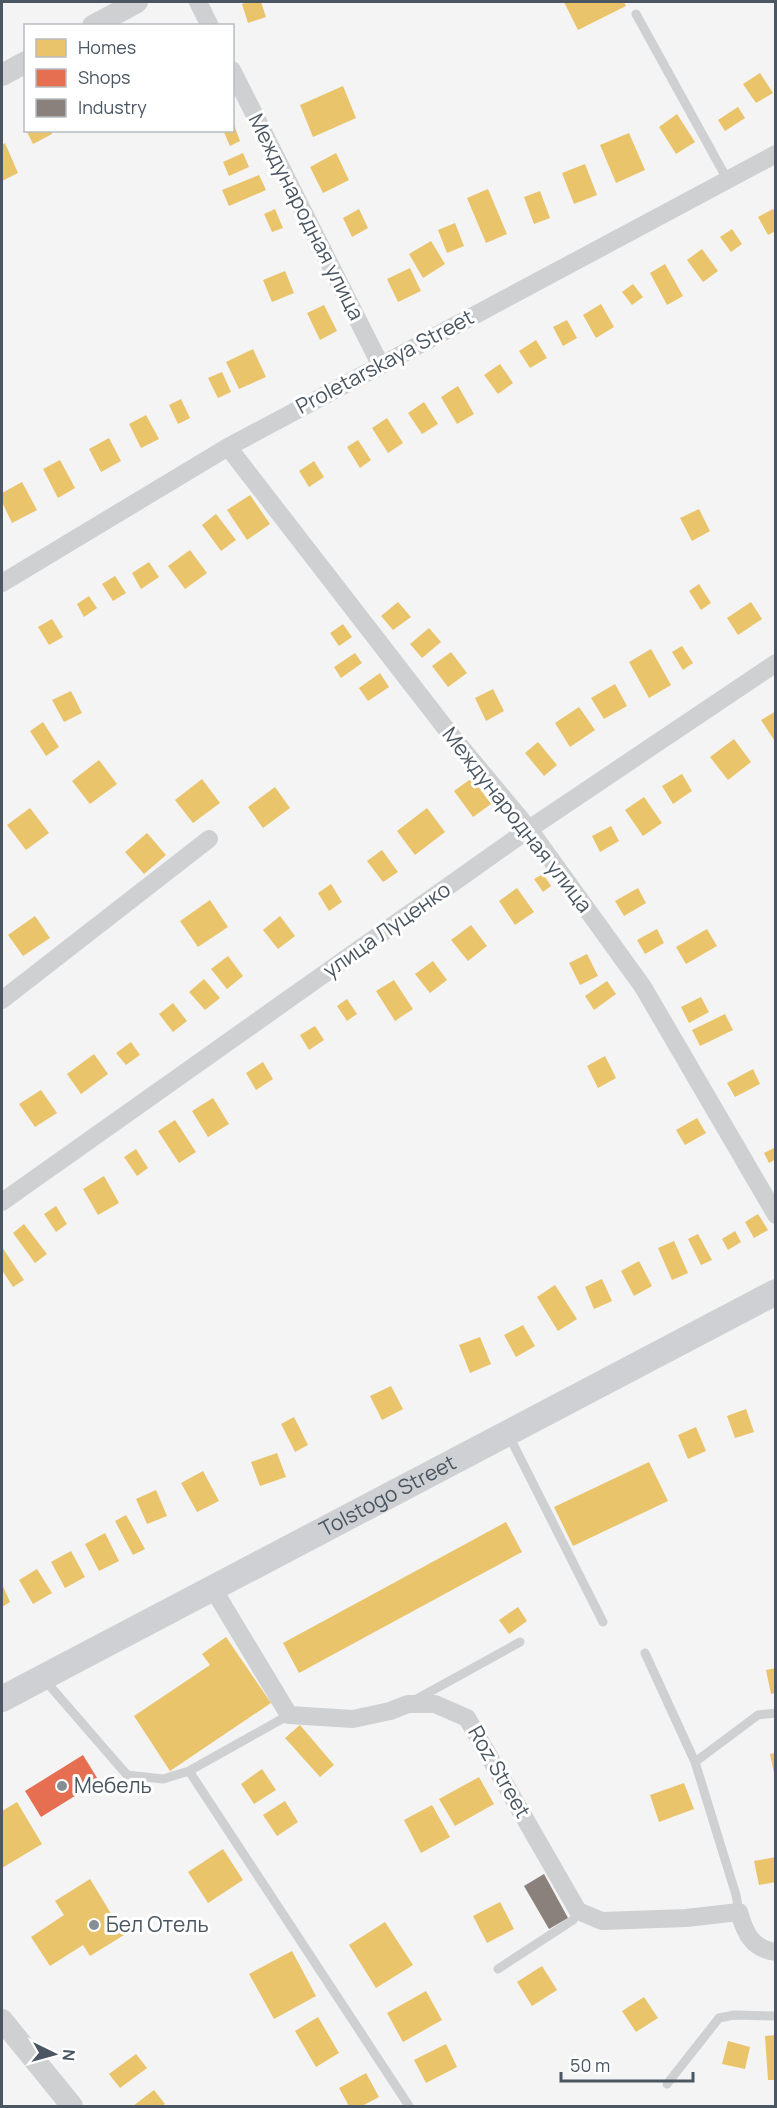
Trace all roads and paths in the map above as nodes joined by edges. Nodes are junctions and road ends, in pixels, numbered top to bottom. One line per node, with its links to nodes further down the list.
1 (137, 2): 4 (street)
2 (198, 2): 5 (street)
3 (636, 14): 10 (lane)
4 (97, 24)
5 (209, 24)
6 (24, 63): 8 (street)
7 (234, 74): 11 (street, Международная улица)
8 (2, 75)
9 (776, 154): 10 (street, Proletarskaya Street)
10 (727, 179): 11 (street, Proletarskaya Street)
11 (380, 364): 12 (street, Proletarskaya Street)
12 (228, 447): 13 (street, Proletarskaya Street); 15 (street, Международная улица)
13 (2, 583)
14 (776, 663): 15 (street, улица Луценко)
15 (529, 829): 18 (street, улица Луценко); 19 (street, Международная улица)
16 (209, 839): 17 (street)
17 (2, 1000)
18 (2, 1203)
19 (776, 1215)
20 (776, 1292): 21 (main road, Tolstogo Street)
21 (507, 1431): 22 (main road, Tolstogo Street); 23 (lane)
22 (212, 1587): 26 (main road, Tolstogo Street); 30 (street)
23 (603, 1622)
24 (520, 1642): 28 (lane)
25 (645, 1653): 31 (lane)
26 (42, 1677): 27 (main road, Tolstogo Street); 32 (lane)
27 (2, 1699)
28 (408, 1704): 30 (street, Roz Street); 33 (street, Roz Street)
29 (776, 1713): 31 (lane)
30 (289, 1715): 32 (lane)
31 (695, 1762): 34 (lane)
32 (189, 1772): 41 (lane)
33 (578, 1911): 34 (street); 36 (lane)
34 (739, 1912): 35 (street)
35 (776, 1952)
36 (498, 1969)
37 (776, 2016): 39 (lane)
38 (2, 2020): 40 (street)
39 (667, 2084)
40 (72, 2106)
41 (409, 2106)

